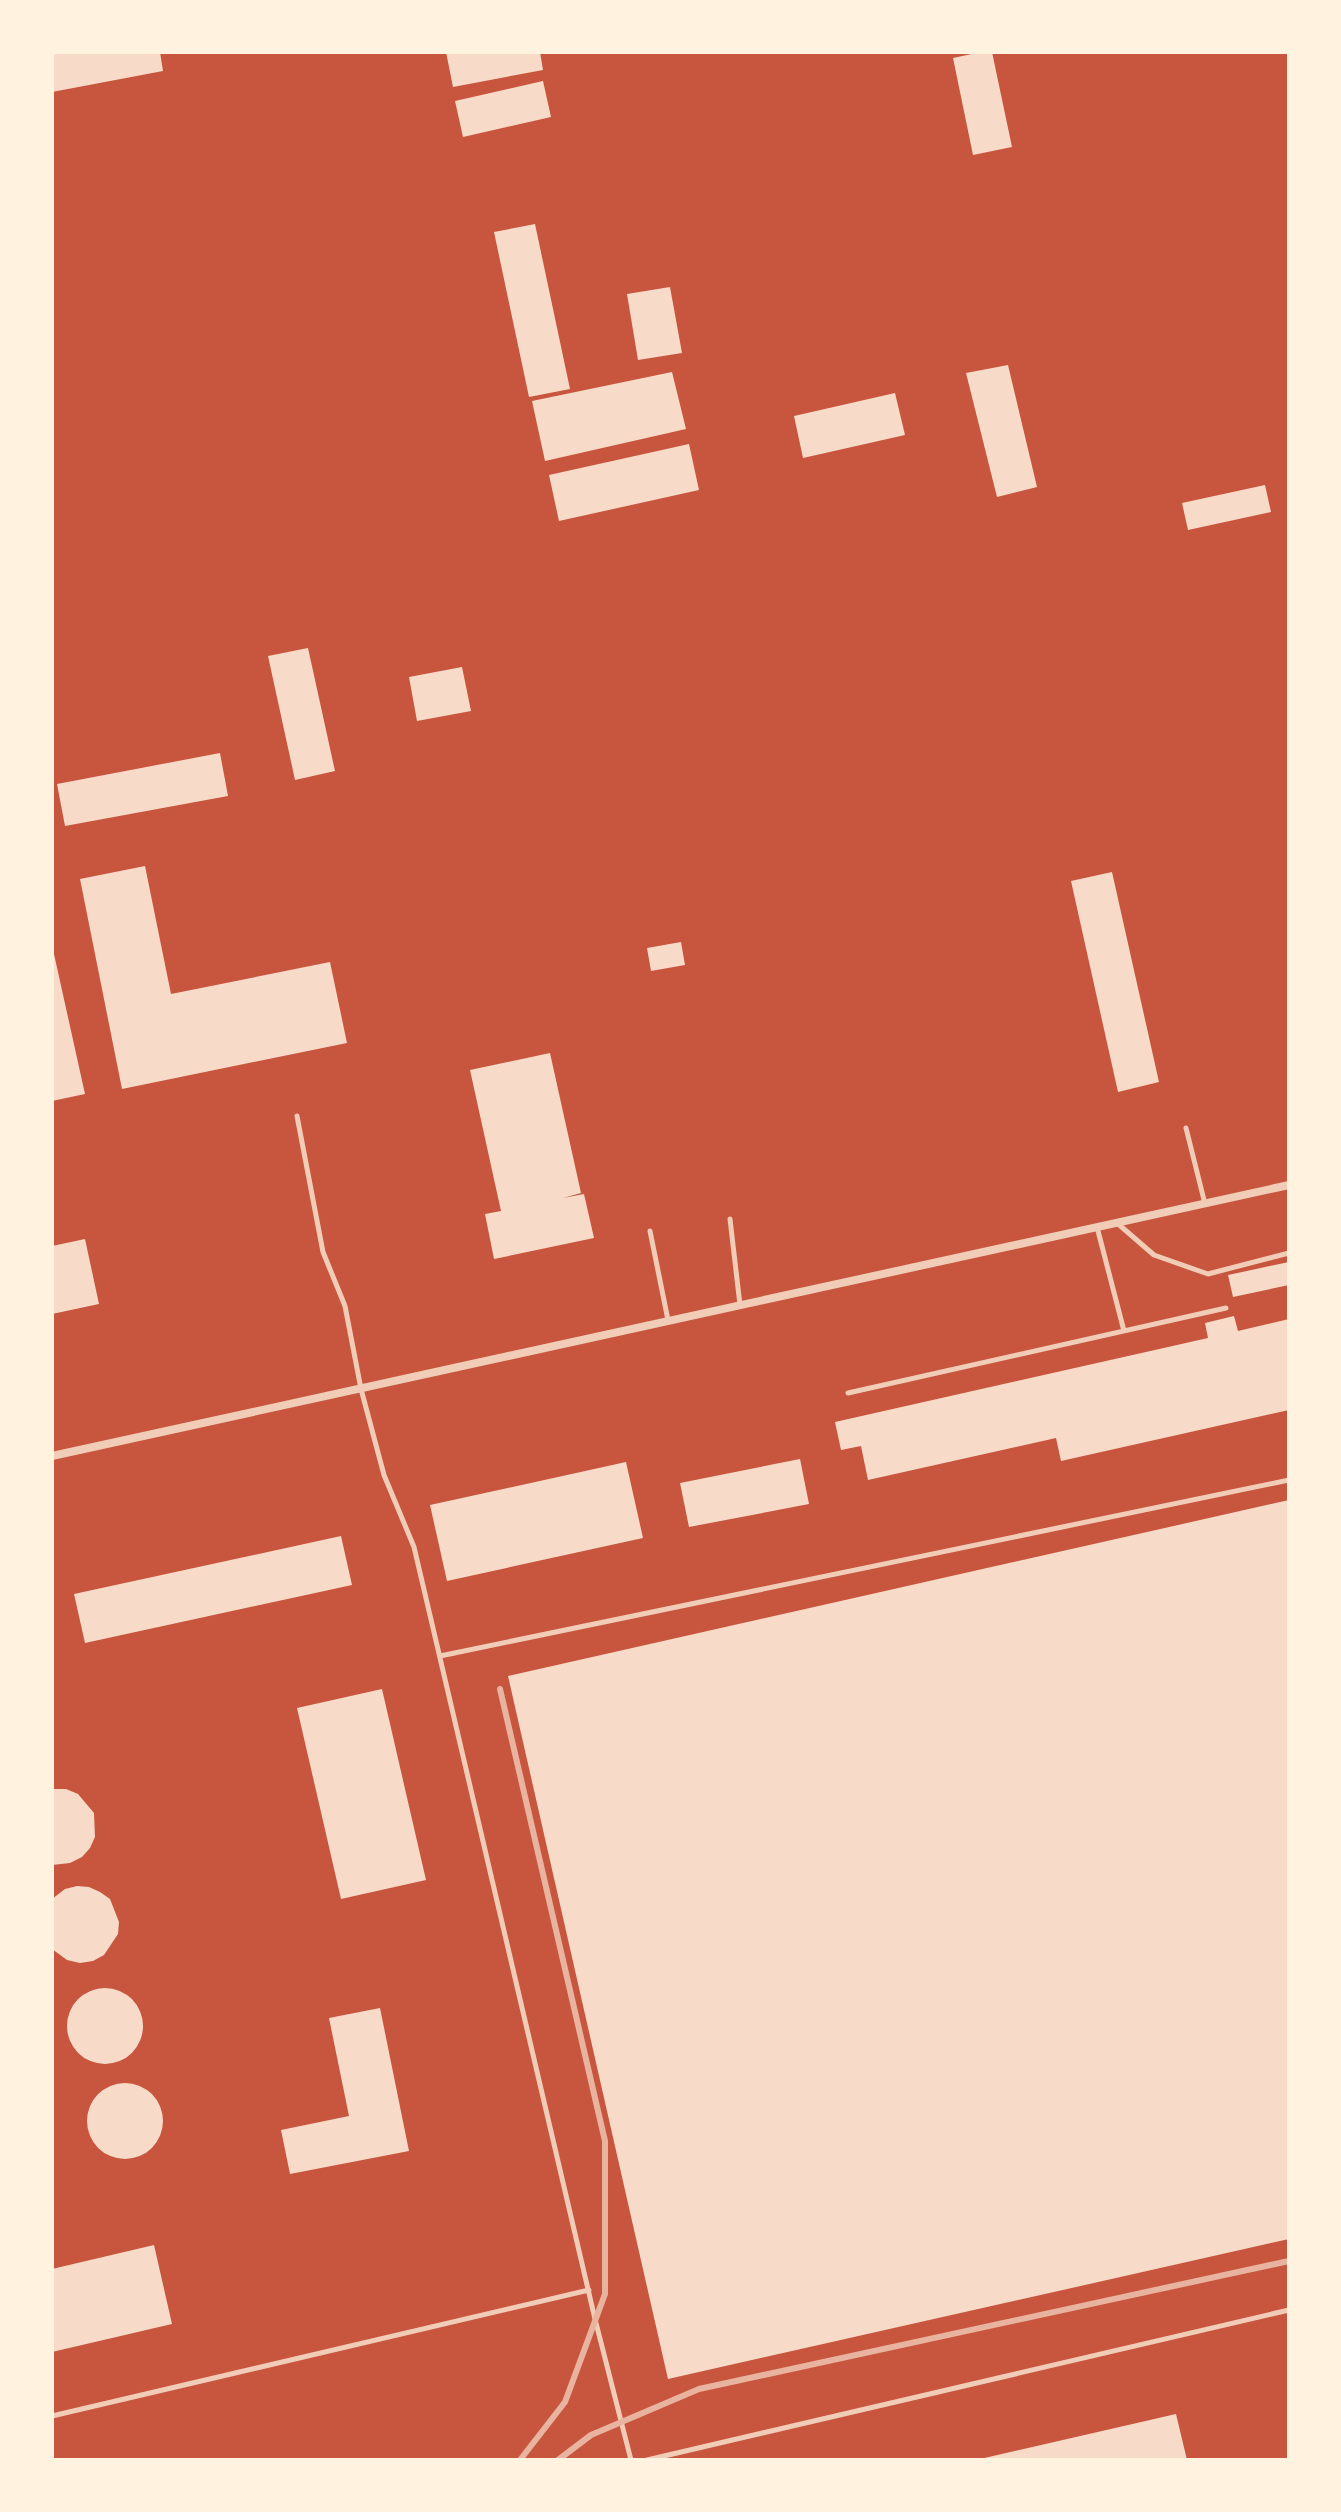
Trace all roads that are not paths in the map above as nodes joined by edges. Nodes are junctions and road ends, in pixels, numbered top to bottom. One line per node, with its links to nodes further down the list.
1 (297, 1116): 14 (lane)
2 (1186, 1128): 4 (lane)
3 (1289, 1185): 4 (street)
4 (1205, 1204): 6 (street)
5 (730, 1219): 10 (lane)
6 (1117, 1223): 7 (street); 9 (lane)
7 (1097, 1227): 10 (street); 13 (lane)
8 (650, 1231): 12 (lane)
9 (1289, 1253)
10 (740, 1306): 12 (street)
11 (1226, 1308): 13 (lane)
12 (668, 1321): 14 (street)
13 (1124, 1331): 15 (lane)
14 (361, 1389): 16 (street); 18 (lane)
15 (848, 1393)
16 (52, 1456)
17 (1289, 1480): 18 (lane)
18 (440, 1656): 19 (lane)
19 (589, 2290): 21 (lane); 23 (lane)
20 (1289, 2310): 22 (lane)
21 (52, 2416)
22 (658, 2459): 24 (lane)
23 (631, 2460)
24 (647, 2460)

